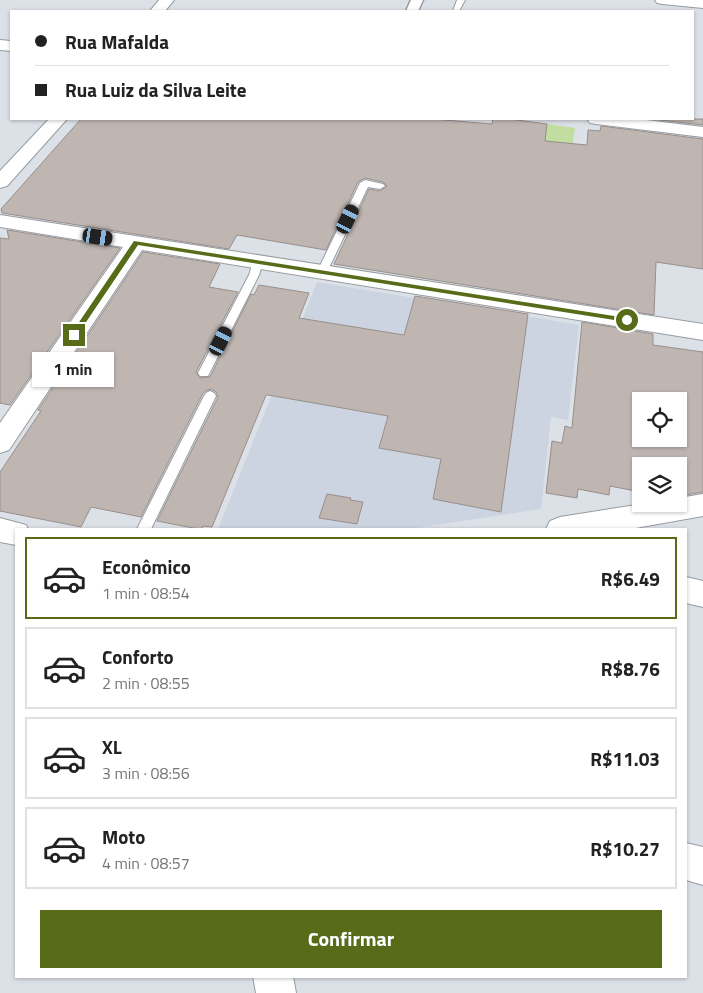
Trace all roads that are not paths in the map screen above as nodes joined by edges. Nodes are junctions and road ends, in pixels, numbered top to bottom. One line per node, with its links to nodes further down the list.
1 (168, 0): 4 (street)
2 (662, 0): 3 (street)
3 (703, 4)
4 (158, 10)
5 (57, 120): 8 (street)
6 (604, 120): 7 (street)
7 (703, 132)
8 (0, 182)
9 (380, 186): 13 (lane)
10 (0, 221): 11 (street)
11 (136, 243): 12 (street); 17 (street)
12 (258, 262): 13 (street); 15 (lane)
13 (322, 272): 14 (street)
14 (703, 332)
15 (204, 373)
16 (210, 396): 19 (lane)
17 (0, 443)
18 (703, 505): 20 (street)
19 (144, 528)
20 (566, 528)
21 (0, 530): 22 (street)
22 (15, 533)
23 (687, 590): 24 (street)
24 (703, 594)
25 (687, 861): 26 (street)
26 (703, 866)
27 (273, 978): 28 (street)
28 (276, 993)

